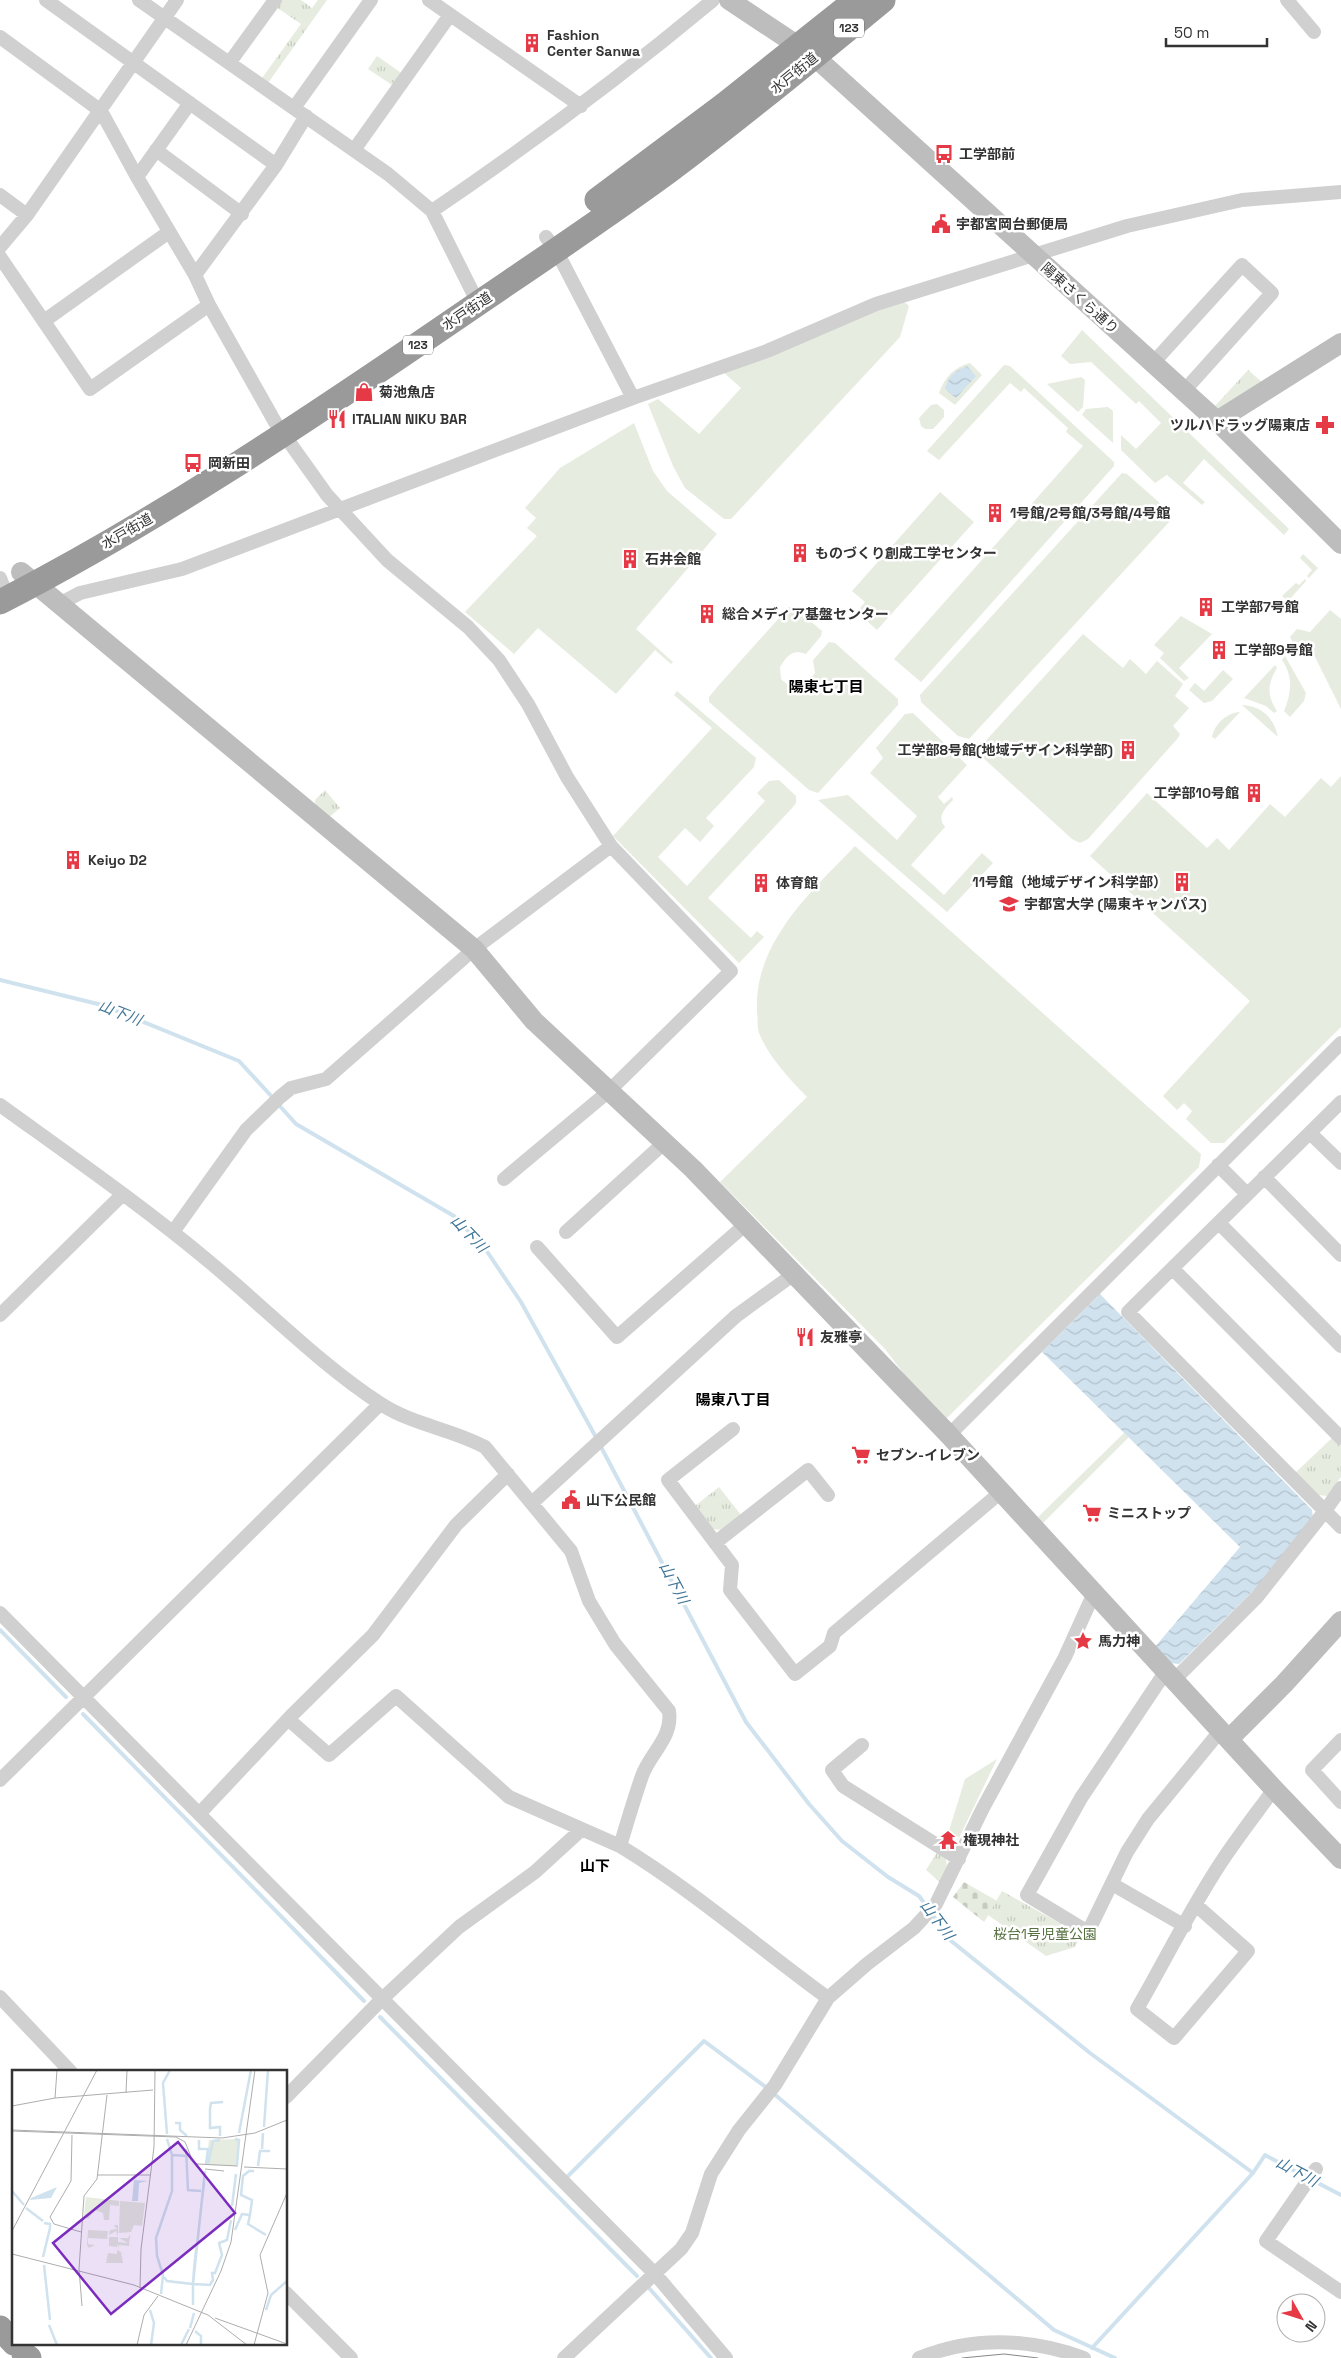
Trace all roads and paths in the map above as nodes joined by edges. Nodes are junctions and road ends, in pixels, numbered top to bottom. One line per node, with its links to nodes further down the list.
1 (46, 0): 18 (street)
2 (139, 0): 13 (street)
3 (177, 0): 13 (street)
4 (275, 0): 17 (street)
5 (371, 0): 21 (street)
6 (429, 0): 12 (street)
7 (712, 0): 20 (street)
8 (729, 0): 16 (street, 陽東さくら通り)
9 (856, 0): 16 (highway, 水戸街道 / 123)
10 (883, 0): 16 (highway, 水戸街道 / 123)
11 (1287, 0): 14 (street)
12 (450, 15): 20 (street); 25 (street)
13 (165, 18): 17 (street); 18 (street)
14 (1314, 32)
15 (0, 37): 22 (street)
16 (807, 51): 34 (highway, 水戸街道 / 123); 36 (street, 陽東さくら通り)
17 (230, 62): 21 (street)
18 (135, 63): 19 (street); 22 (street)
19 (190, 103): 24 (street); 26 (street)
20 (581, 106): 30 (street)
21 (294, 108): 23 (street)
22 (101, 111): 27 (street); 32 (street)
23 (306, 116): 25 (street); 26 (street)
24 (156, 150): 27 (street); 31 (street)
25 (354, 150): 30 (street)
26 (276, 165): 31 (street)
27 (136, 177): 33 (street)
28 (1341, 192): 36 (street)
29 (0, 195): 32 (street)
30 (432, 211): 39 (street)
31 (242, 214): 38 (street)
32 (27, 215): 35 (street)
33 (169, 232): 38 (street); 41 (street)
34 (551, 243): 39 (highway, 水戸街道 / 123); 45 (street)
35 (0, 247)
36 (1031, 254): 43 (street, 陽東さくら通り); 45 (street)
37 (0, 257): 41 (street)
38 (195, 275): 40 (street)
39 (475, 296): 47 (highway, 水戸街道 / 123)
40 (209, 305): 41 (street); 47 (street)
41 (44, 321)
42 (1341, 343): 46 (street)
43 (1152, 363): 44 (street, 陽東さくら通り); 44 (street)
44 (1184, 391): 46 (street, 陽東さくら通り)
45 (633, 398): 48 (street)
46 (1217, 421): 49 (street, 陽東さくら通り)
47 (280, 428): 48 (street); 50 (highway, 水戸街道 / 123)
48 (340, 509): 51 (street); 52 (street)
49 (1341, 544)
50 (9, 586): 51 (street)
51 (61, 603): 53 (street)
52 (611, 846): 53 (street); 55 (street)
53 (474, 949): 55 (street); 68 (street)
54 (1341, 1043): 61 (street)
55 (609, 1091): 59 (street); 63 (street)
56 (1341, 1102): 58 (street)
57 (0, 1105): 64 (street)
58 (1310, 1132): 60 (street); 62 (street)
59 (664, 1143): 67 (street); 69 (street)
60 (1341, 1164)
61 (1218, 1165): 65 (street); 78 (street)
62 (1264, 1177): 65 (street); 71 (street)
63 (504, 1179)
64 (123, 1194): 68 (street); 74 (street)
65 (1247, 1194): 66 (street)
66 (1219, 1223): 72 (street); 75 (street)
67 (746, 1224): 70 (street); 73 (street)
68 (174, 1232): 76 (street)
69 (566, 1232)
70 (537, 1247)
71 (1341, 1255)
72 (1173, 1269): 79 (street); 85 (street)
73 (794, 1274): 78 (street); 84 (street)
74 (0, 1315)
75 (1341, 1346)
76 (380, 1404): 80 (street); 92 (street)
77 (733, 1429): 87 (street)
78 (948, 1435): 82 (street)
79 (1341, 1438)
80 (508, 1474): 84 (street); 93 (street)
81 (1341, 1488): 85 (street)
82 (1001, 1492): 87 (street); 88 (street)
83 (828, 1495): 87 (street)
84 (533, 1502): 102 (street)
85 (1325, 1511): 86 (street); 91 (street)
86 (1341, 1528)
87 (715, 1543)
88 (1094, 1593): 91 (street); 103 (street)
89 (0, 1613): 92 (street)
90 (1341, 1621): 94 (street)
91 (1170, 1676): 94 (street); 105 (street)
92 (83, 1697): 97 (street); 100 (street)
93 (288, 1719): 100 (street); 101 (street)
94 (1225, 1734): 98 (street); 105 (street)
95 (1341, 1740): 99 (street)
96 (862, 1745): 103 (street)
97 (0, 1780)
98 (1274, 1790): 104 (street); 106 (street)
99 (1341, 1802)
100 (199, 1814): 110 (street)
101 (582, 1829): 102 (street); 110 (street)
102 (620, 1846): 109 (street)
103 (958, 1858): 109 (street)
104 (1341, 1859)
105 (1112, 1884): 107 (street)
106 (1197, 1906): 107 (street); 107 (street)
107 (1185, 1926)
108 (0, 1997): 111 (street)
109 (828, 1998): 114 (street)
110 (382, 1999): 112 (street); 114 (street)
111 (69, 2070)
112 (288, 2094)
113 (1316, 2170): 115 (street)
114 (659, 2271): 120 (street); 121 (street)
115 (1341, 2292)
116 (288, 2295): 119 (street)
117 (0, 2328): 118 (highway)
118 (12, 2341)
119 (351, 2358)
120 (564, 2358)
121 (726, 2358)
122 (919, 2358): 123 (street)
123 (1084, 2358)

